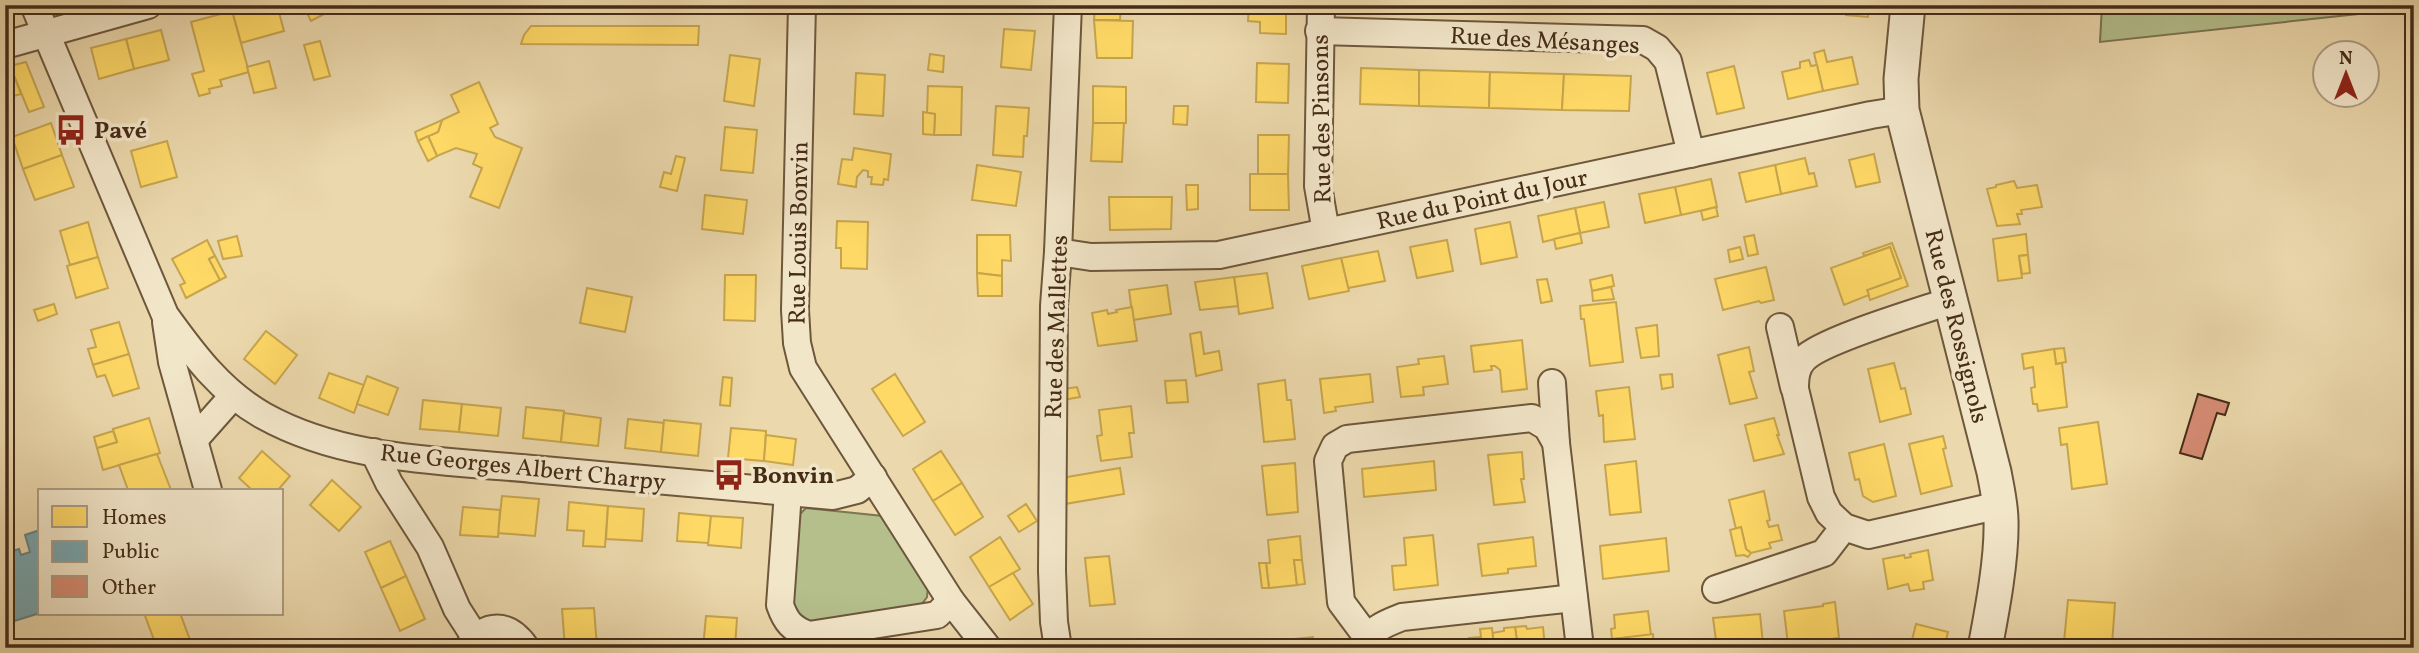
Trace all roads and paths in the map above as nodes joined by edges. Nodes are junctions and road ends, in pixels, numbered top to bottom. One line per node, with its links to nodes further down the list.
1 (34, 5): 7 (street)
2 (148, 5): 7 (street)
3 (802, 5): 22 (street, Rue Louis Bonvin)
4 (1068, 5): 12 (street, Rue des Mallettes)
5 (1908, 5): 9 (street, Rue des Rossignols)
6 (1320, 18): 10 (street, Rue des Mésanges); 11 (street, Rue des Pinsons)
7 (47, 33): 8 (street); 14 (street)
8 (5, 44)
9 (1902, 110): 10 (street, Rue du Point du Jour); 13 (street, Rue des Rossignols)
10 (1691, 154): 11 (street, Rue du Point du Jour)
11 (1326, 232): 12 (street, Rue du Point du Jour)
12 (1058, 252): 34 (street, Rue des Mallettes)
13 (1950, 301): 17 (street); 25 (street, Rue des Rossignols)
14 (164, 315): 18 (street, Rue Georges Albert Charpy); 19 (street)
15 (1780, 327): 17 (street)
16 (1552, 383): 20 (street)
17 (1795, 389): 26 (street)
18 (233, 396): 19 (street); 21 (street, Rue Georges Albert Charpy)
19 (194, 440): 23 (street)
20 (1556, 443): 28 (street); 31 (street)
21 (374, 452): 24 (street, Rue Georges Albert Charpy); 30 (street)
22 (873, 477): 24 (street, Rue Georges Albert Charpy); 29 (street, Rue Louis Bonvin)
23 (208, 489)
24 (788, 492): 29 (street)
25 (2000, 505): 26 (street); 36 (street, Rue des Rossignols)
26 (1844, 527): 27 (street)
27 (1716, 589)
28 (1574, 598): 31 (street); 35 (street)
29 (951, 601): 33 (street, Rue Louis Bonvin)
30 (472, 642): 32 (street)
31 (1365, 642)
32 (526, 648)
33 (988, 648)
34 (1058, 648)
35 (1580, 648)
36 (1984, 648)

